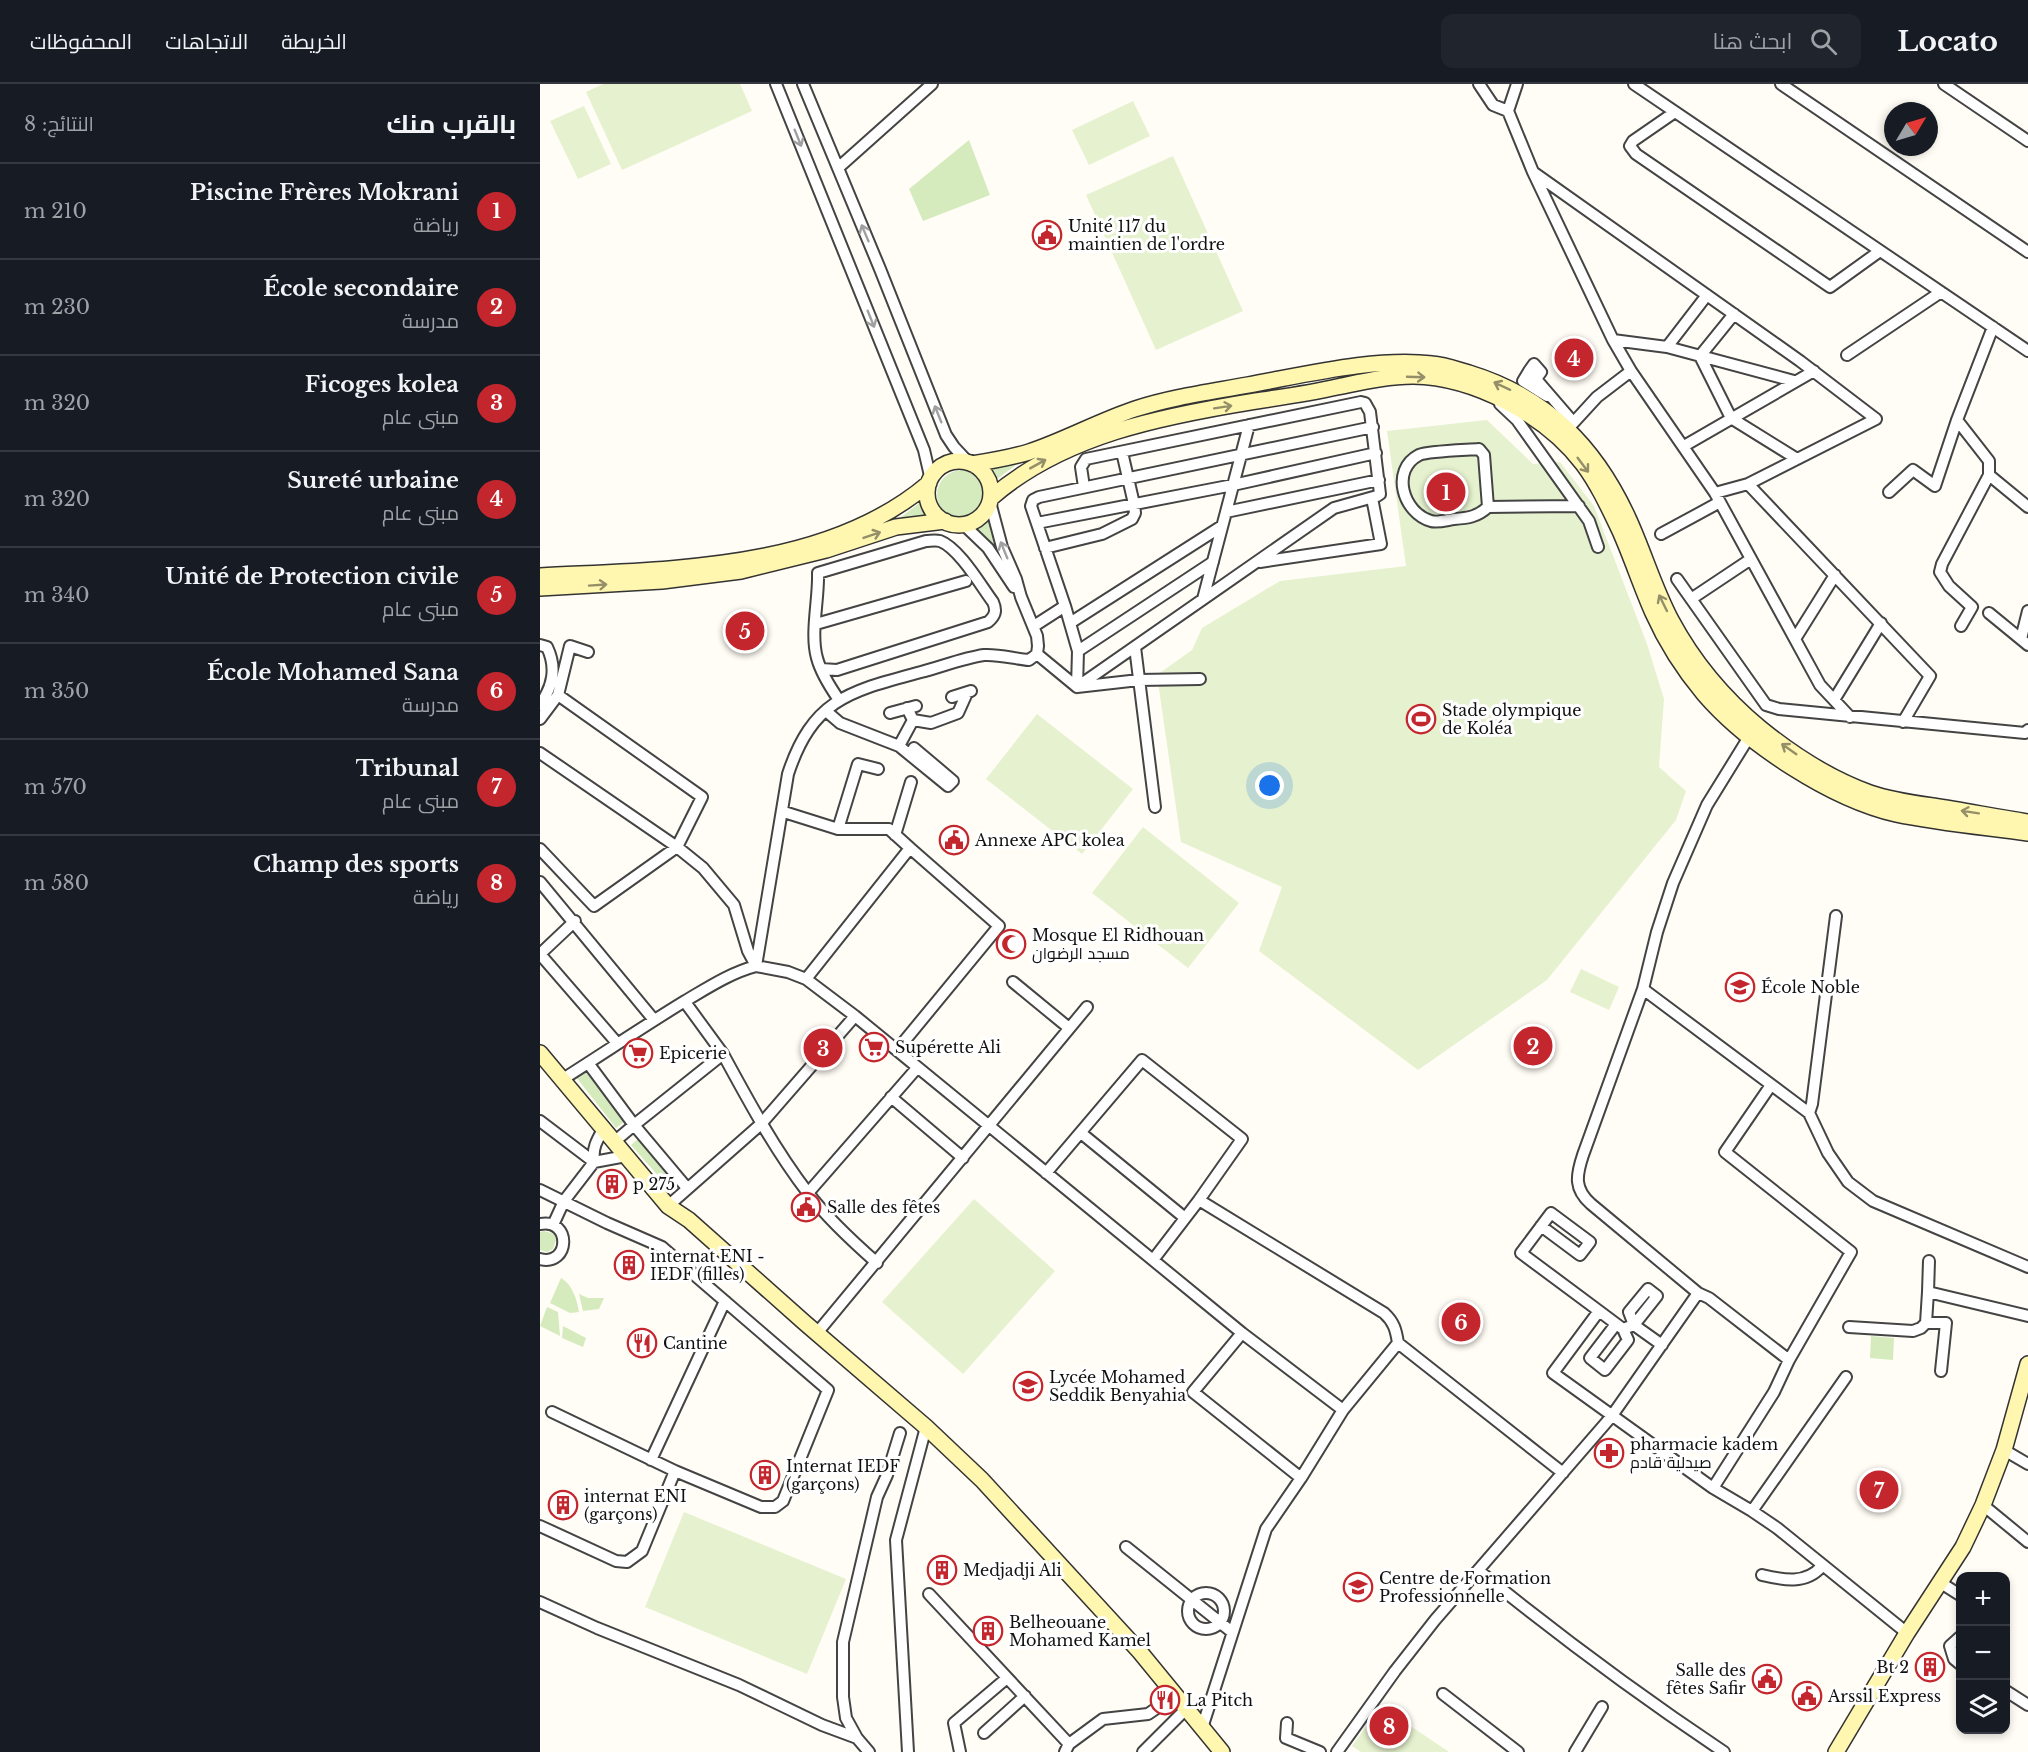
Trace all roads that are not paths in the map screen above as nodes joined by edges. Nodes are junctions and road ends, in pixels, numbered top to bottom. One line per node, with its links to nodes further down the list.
1 (776, 84): 44 (street, one-way to 44)
2 (802, 84): 12 (street)
3 (932, 84): 12 (street)
4 (1479, 84): 9 (street)
5 (1517, 84): 9 (street)
6 (1634, 84): 10 (street)
7 (1781, 84): 15 (street)
8 (1944, 84): 11 (street)
9 (1508, 111): 13 (street)
10 (1675, 112): 14 (street); 14 (street)
11 (2028, 141)
12 (838, 168): 40 (street, one-way to 12)
13 (1533, 172): 17 (street); 20 (street)
14 (1880, 251): 16 (street)
15 (2028, 252)
16 (1941, 292): 19 (street); 23 (street)
17 (1707, 295): 18 (street); 21 (street)
18 (1734, 314): 24 (street); 26 (street)
19 (1993, 327): 22 (street); 31 (street)
20 (1613, 340): 21 (street); 25 (street)
21 (1668, 347): 24 (street)
22 (2026, 348)
23 (1846, 355)
24 (1700, 356): 28 (street); 30 (street)
25 (1631, 371): 34 (street); 35 (street)
26 (1814, 371): 28 (street); 39 (street)
27 (1533, 375): 34 (street)
28 (1794, 381): 30 (street)
29 (1489, 393): 34 (main road); 51 (main road, one-way to 29); 54 (street)
30 (1731, 418): 35 (street); 39 (street)
31 (1957, 420): 41 (street); 48 (street)
32 (1249, 425): 33 (street); 36 (street); 38 (street)
33 (1373, 427): 37 (street); 38 (street)
34 (1566, 430): 40 (main road, one-way to 40); 106 (main road, one-way to 106); 114 (main road, one-way to 34)
35 (1684, 446): 50 (street)
36 (1122, 452): 42 (street); 47 (street)
37 (1376, 453): 43 (street); 46 (street)
38 (1241, 454): 42 (street); 46 (street)
39 (1797, 459): 45 (street)
40 (970, 463): 44 (main road); 51 (main road)
41 (1989, 475): 55 (street); 82 (street)
42 (1127, 478): 47 (street); 52 (street)
43 (1379, 480): 49 (street); 56 (street)
44 (930, 481): 57 (main road); 68 (main road)
45 (1748, 484): 50 (street); 67 (street)
46 (1233, 485): 52 (street); 56 (street)
47 (1084, 487): 58 (street)
48 (1889, 492)
49 (1372, 498): 66 (street); 66 (street)
50 (1718, 498): 61 (street); 64 (street)
51 (990, 500): 59 (main road); 72 (street, one-way to 51)
52 (1134, 504): 58 (street); 63 (street)
53 (1488, 507): 53 (street); 54 (street)
54 (1579, 507): 62 (street)
55 (2028, 507)
56 (1226, 512): 60 (street)
57 (945, 521): 59 (main road); 71 (main road, one-way to 57)
58 (1037, 523): 63 (street)
59 (964, 525): 72 (street)
60 (1222, 526): 65 (street); 78 (street)
61 (1661, 534)
62 (1598, 547)
63 (1045, 548): 75 (street)
64 (1751, 559): 74 (street); 83 (street)
65 (1213, 562): 73 (street); 87 (street)
66 (1257, 562): 73 (street)
67 (1835, 575): 79 (street); 83 (street)
68 (540, 576)
69 (970, 579): 80 (street); 80 (street); 90 (street)
70 (1677, 579): 74 (street)
71 (540, 588)
72 (1021, 597): 81 (street)
73 (1203, 599): 86 (street)
74 (1691, 599): 101 (street)
75 (1065, 606): 78 (street); 81 (street)
76 (2028, 611): 84 (street)
77 (1989, 613): 84 (street)
78 (1070, 623): 87 (street)
79 (1881, 623): 97 (street); 104 (street)
80 (816, 624): 90 (street)
81 (1034, 626): 89 (street)
82 (1961, 626)
83 (1795, 639): 97 (street)
84 (2025, 642)
85 (540, 645): 98 (street)
86 (1135, 646): 92 (street); 93 (street)
87 (1078, 651): 93 (street)
88 (588, 652): 94 (street)
89 (1037, 654): 93 (street); 96 (street)
90 (822, 669): 96 (street)
91 (1200, 679): 92 (street)
92 (1139, 680): 93 (street); 112 (street)
93 (1077, 687)
94 (558, 695): 102 (street); 118 (street)
95 (952, 697): 103 (street)
96 (839, 700): 99 (street)
97 (1834, 700): 101 (street)
98 (540, 705)
99 (826, 711): 107 (street); 113 (street)
100 (890, 713): 103 (street)
101 (1850, 717): 104 (street)
102 (540, 719)
103 (913, 720): 107 (street)
104 (1904, 722): 105 (street)
105 (2028, 730)
106 (1749, 737): 116 (main road); 128 (street)
107 (899, 746): 109 (street)
108 (540, 753): 118 (street)
109 (910, 754)
110 (878, 769): 115 (street)
111 (911, 782): 117 (street)
112 (1155, 807)
113 (784, 812): 115 (street); 125 (street)
114 (2028, 822)
115 (838, 828): 117 (street)
116 (2028, 833)
117 (895, 835): 119 (street)
118 (677, 847): 120 (street); 125 (street)
119 (910, 848): 126 (street); 135 (street)
120 (540, 849)
121 (540, 882): 123 (street)
122 (1836, 916): 143 (street)
123 (575, 921): 124 (street); 132 (street)
124 (540, 954): 134 (street)
125 (756, 966): 126 (street); 129 (street)
126 (807, 979): 131 (street)
127 (1013, 982): 133 (street)
128 (1643, 989): 141 (street); 171 (street)
129 (685, 1002): 132 (street); 136 (street)
130 (1087, 1007): 133 (street)
131 (855, 1016): 135 (street); 145 (street)
132 (654, 1020): 134 (street)
133 (1069, 1028): 147 (street)
134 (618, 1043): 138 (street)
135 (897, 1050): 139 (street)
136 (723, 1054): 145 (street); 146 (street)
137 (541, 1057): 140 (main road)
138 (588, 1063): 140 (street); 146 (street)
139 (917, 1068): 142 (street); 147 (street)
140 (563, 1079): 148 (main road)
141 (1771, 1085): 143 (street); 181 (street)
142 (891, 1097): 152 (street); 157 (street)
143 (1809, 1113): 169 (street)
144 (540, 1121): 153 (street)
145 (761, 1124): 155 (street); 157 (street)
146 (634, 1125): 150 (street); 155 (street)
147 (988, 1126): 152 (street); 154 (street)
148 (604, 1128): 150 (main road); 153 (street)
149 (1081, 1133): 154 (street); 158 (street); 161 (street)
150 (614, 1142): 151 (main road)
151 (626, 1156): 153 (street); 160 (main road)
152 (963, 1158): 168 (street)
153 (594, 1162): 159 (street)
154 (1046, 1173): 166 (street)
155 (687, 1188): 160 (street)
156 (540, 1190): 159 (street)
157 (808, 1193): 168 (street)
158 (1199, 1200): 161 (street); 179 (street)
159 (564, 1201): 163 (street); 172 (street)
160 (668, 1206): 177 (main road)
161 (1185, 1218): 166 (street)
162 (540, 1224): 163 (street)
163 (553, 1225): 165 (street)
164 (1541, 1226): 173 (street)
165 (540, 1259)
166 (1153, 1260): 178 (street)
167 (1929, 1261): 170 (street)
168 (876, 1263): 177 (street)
169 (2028, 1267)
170 (1928, 1292): 174 (street); 175 (street)
171 (1698, 1293): 180 (street); 181 (street)
172 (725, 1301): 191 (street); 193 (street)
173 (1599, 1311): 180 (street); 187 (street)
174 (2028, 1316)
175 (1926, 1323): 176 (street); 183 (street)
176 (1849, 1327)
177 (817, 1333): 188 (main road)
178 (1242, 1333): 185 (street); 195 (street)
179 (1398, 1343): 185 (street); 194 (street)
180 (1662, 1345): 187 (street)
181 (1789, 1360): 196 (street)
182 (2028, 1364): 190 (main road)
183 (1941, 1371)
184 (1846, 1377): 198 (street)
185 (1343, 1410): 195 (street)
186 (552, 1412): 191 (street)
187 (1611, 1417): 194 (street); 196 (street)
188 (926, 1427): 218 (main road); 229 (street)
189 (900, 1433): 226 (street)
190 (2004, 1450): 192 (street); 197 (main road)
191 (651, 1460): 193 (street)
192 (2028, 1464)
193 (675, 1471): 199 (street)
194 (1563, 1473): 203 (street)
195 (1301, 1478): 211 (street)
196 (1713, 1488): 198 (street)
197 (1983, 1505): 200 (street); 205 (main road)
198 (1752, 1511): 202 (street)
199 (540, 1526)
200 (2028, 1542)
201 (1126, 1547): 208 (street)
202 (1822, 1566): 204 (street); 212 (street)
203 (1479, 1571): 234 (street); 237 (street)
204 (1762, 1575)
205 (1941, 1583): 206 (street); 212 (main road)
206 (1956, 1592)
207 (929, 1594): 215 (street)
208 (1192, 1600): 210 (street); 210 (street); 210 (street)
209 (540, 1602): 226 (street)
210 (1220, 1622): 211 (street)
211 (1232, 1632): 224 (street)
212 (1907, 1633): 238 (main road)
213 (1956, 1641): 214 (street)
214 (1956, 1661)
215 (1007, 1677): 219 (street); 230 (street)
216 (1443, 1694): 235 (street)
217 (2010, 1694): 220 (street)
218 (1176, 1695): 222 (main road); 227 (street)
219 (1025, 1696): 225 (street); 227 (street)
220 (2028, 1705)
221 (1602, 1707): 236 (street)
222 (1187, 1708): 224 (main road); 231 (street)
223 (1287, 1723): 233 (street)
224 (1202, 1728): 232 (main road)
225 (984, 1733)
226 (857, 1738): 228 (street)
227 (1067, 1748)
228 (868, 1752)
229 (908, 1752)
230 (960, 1752)
231 (1143, 1752)
232 (1222, 1752)
233 (1320, 1752)
234 (1337, 1752)
235 (1518, 1752)
236 (1575, 1752)
237 (1724, 1752)
238 (1836, 1752)

